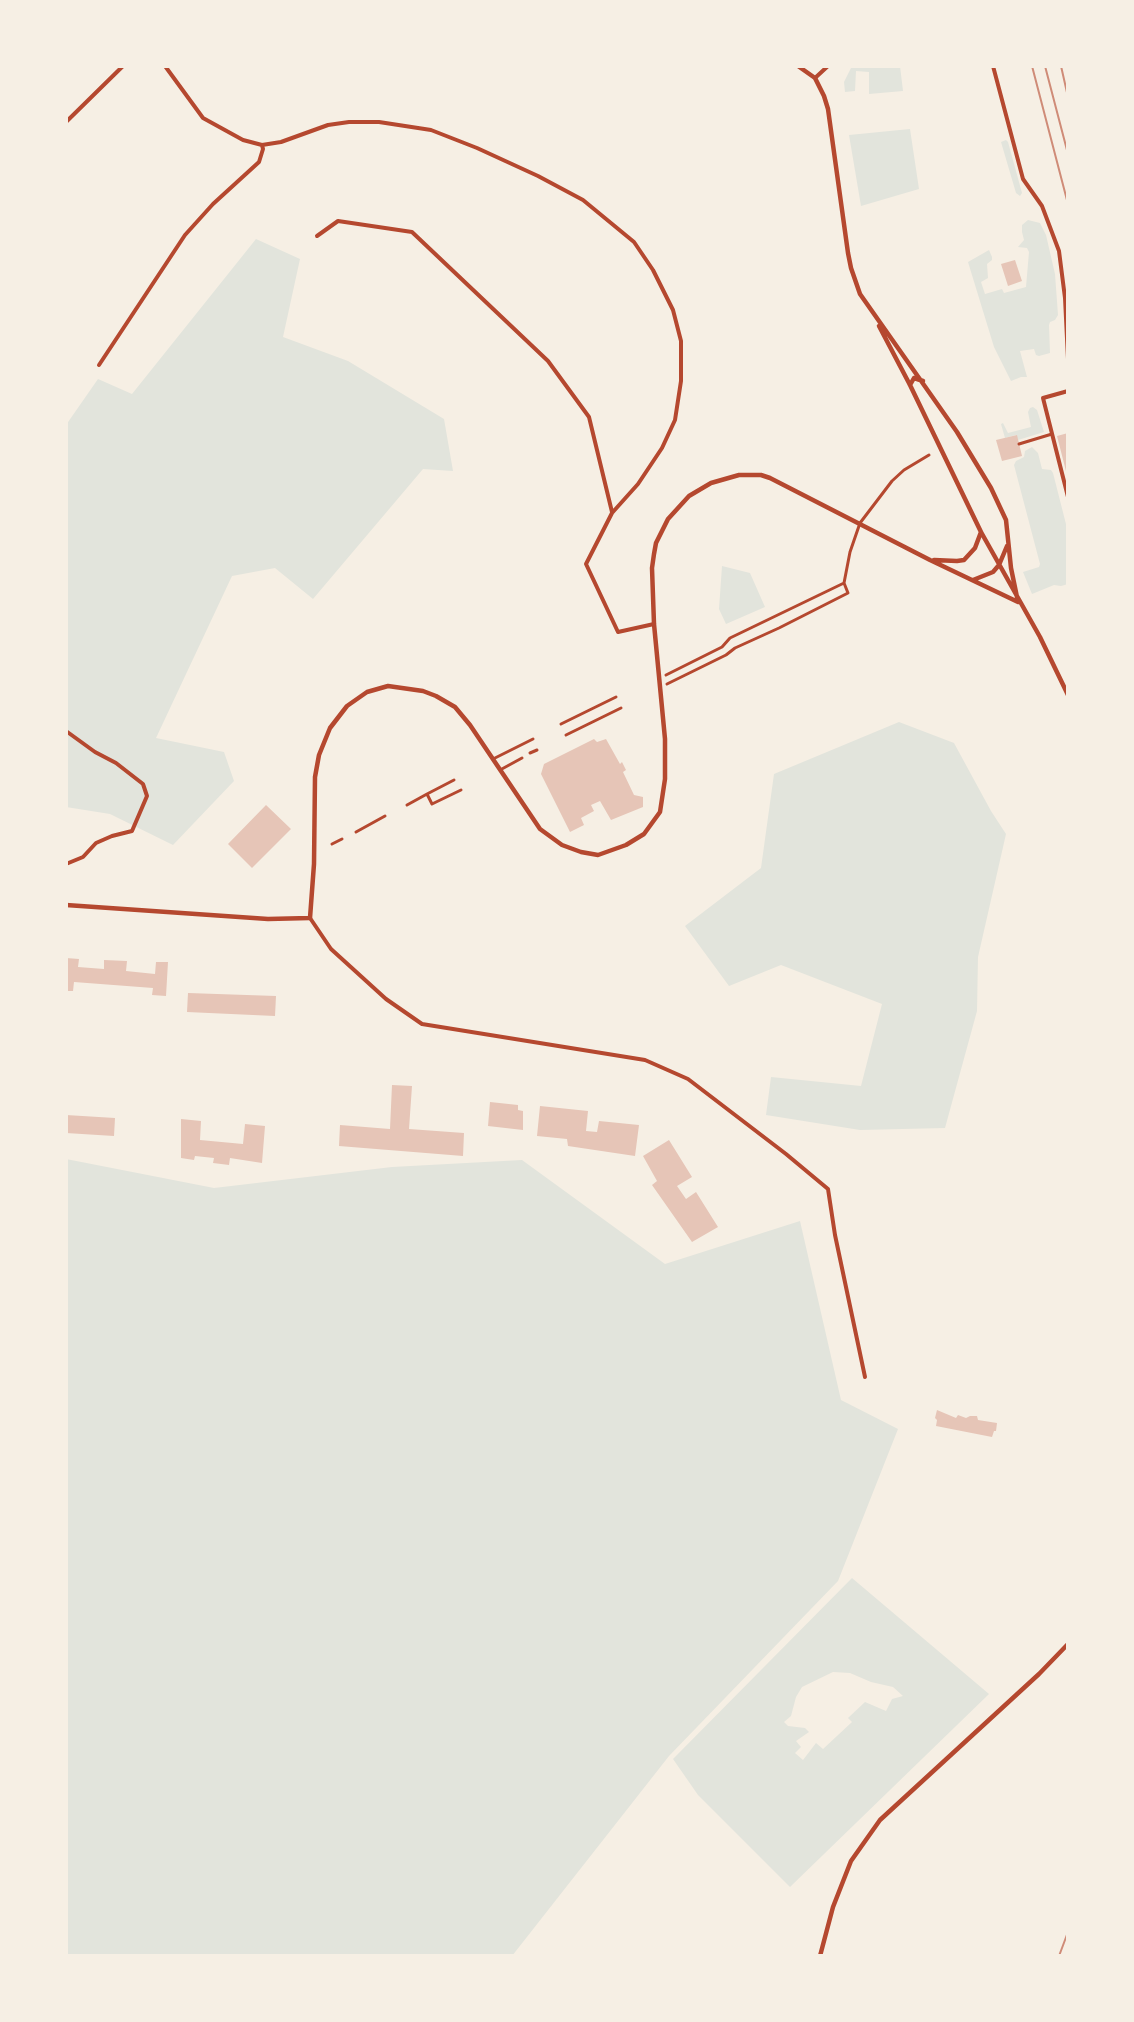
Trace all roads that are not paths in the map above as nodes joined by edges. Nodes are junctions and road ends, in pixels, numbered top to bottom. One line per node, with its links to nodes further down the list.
1 (123, 66): 7 (street)
2 (165, 66): 8 (street)
3 (798, 66): 6 (street)
4 (828, 66): 6 (street)
5 (993, 66): 11 (street)
6 (815, 78): 10 (street)
7 (66, 122)
8 (262, 145): 13 (street); 21 (street)
9 (317, 236): 21 (street)
10 (871, 310): 14 (street); 15 (street)
11 (1067, 336): 12 (street)
12 (1068, 359)
13 (99, 365)
14 (923, 381): 15 (street); 24 (street)
15 (910, 384): 23 (street)
16 (1068, 391): 17 (street)
17 (1053, 434): 18 (street); 20 (street)
18 (1019, 444)
19 (929, 455): 22 (street)
20 (1068, 497)
21 (612, 513): 30 (street)
22 (860, 524): 25 (street); 28 (street); 30 (street)
23 (981, 532): 25 (street); 26 (street)
24 (1008, 544): 26 (street); 29 (street)
25 (930, 560): 27 (street)
26 (999, 565): 27 (street); 29 (street)
27 (973, 580): 29 (street)
28 (844, 583): 31 (street); 32 (street)
29 (1018, 602): 33 (street)
30 (654, 624): 44 (street)
31 (666, 675)
32 (667, 684)
33 (1068, 695)
34 (616, 697): 36 (street)
35 (621, 708): 38 (street)
36 (561, 724)
37 (66, 731): 53 (street)
38 (566, 735)
39 (533, 739): 43 (street)
40 (537, 750): 41 (street)
41 (530, 753)
42 (522, 758): 44 (street)
43 (493, 759): 44 (street); 55 (street)
44 (500, 770)
45 (454, 780): 47 (street)
46 (461, 790): 47 (street)
47 (427, 794): 48 (street)
48 (407, 805)
49 (385, 816): 50 (street)
50 (356, 832)
51 (342, 839): 52 (street)
52 (332, 844)
53 (66, 864)
54 (66, 905): 55 (street)
55 (310, 918): 56 (street)
56 (865, 1377)
57 (1068, 1644): 58 (street)
58 (820, 1956)

